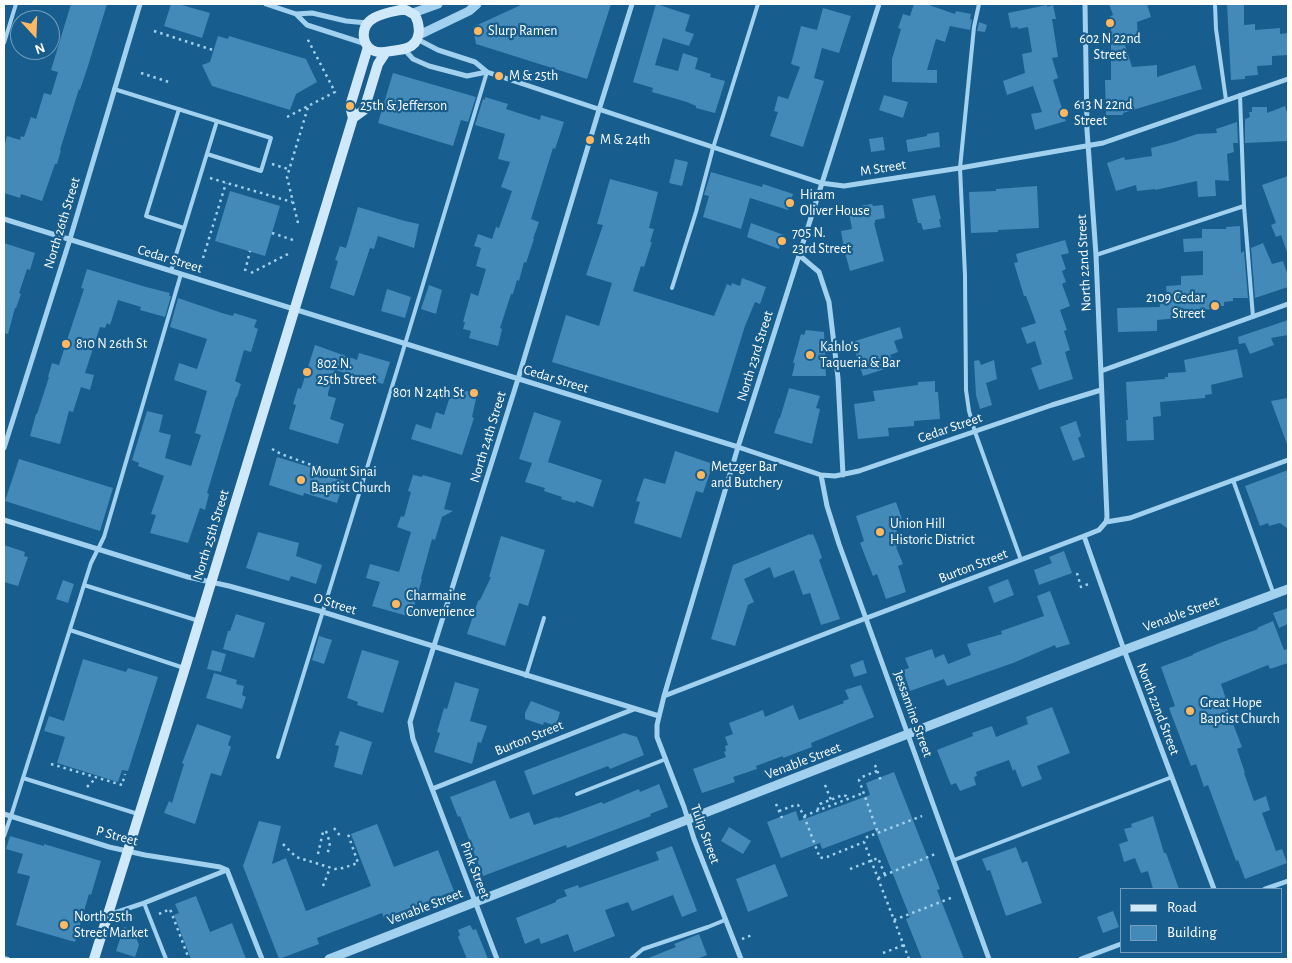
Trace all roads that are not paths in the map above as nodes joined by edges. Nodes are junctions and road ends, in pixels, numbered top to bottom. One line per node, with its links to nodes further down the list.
1 (16, 4): 18 (lane)
2 (140, 4): 24 (street, North 26th Street)
3 (266, 4): 14 (street)
4 (380, 4): 15 (main road)
5 (438, 4): 13 (street)
6 (477, 4): 17 (street)
7 (632, 4): 28 (street, North 24th Street)
8 (758, 4): 32 (lane)
9 (879, 4): 35 (street, North 23rd Street)
10 (979, 4): 34 (lane)
11 (1085, 4): 31 (street, North 22nd Street)
12 (1215, 4): 26 (lane)
13 (408, 9): 15 (main road); 17 (main road)
14 (296, 14): 16 (street); 19 (street)
15 (379, 15): 16 (main road)
16 (368, 23): 19 (main road)
17 (418, 37): 20 (main road); 22 (street, M Street)
18 (4, 44)
19 (367, 46): 21 (main road); 29 (main road, North 25th Street)
20 (404, 49): 21 (main road); 22 (street, M Street)
21 (386, 52): 29 (main road, North 25th Street)
22 (487, 72): 28 (street, M Street); 48 (lane)
23 (1288, 79): 25 (street, M Street)
24 (114, 89): 27 (lane); 39 (street, North 26th Street)
25 (1240, 95): 26 (street, M Street); 36 (lane)
26 (1226, 100): 31 (street, M Street)
27 (179, 109): 30 (lane); 38 (lane)
28 (599, 110): 32 (street, M Street); 50 (street, North 24th Street)
29 (353, 118): 46 (main road, North 25th Street)
30 (217, 121): 33 (lane); 33 (lane)
31 (1088, 145): 34 (street, M Street); 41 (street, North 22nd Street)
32 (713, 148): 35 (street, M Street); 44 (lane)
33 (207, 154): 38 (lane)
34 (960, 168): 35 (street, M Street); 52 (lane)
35 (821, 183): 40 (street, North 23rd Street)
36 (1244, 206): 41 (lane); 47 (lane)
37 (4, 219): 39 (street, Cedar Street)
38 (184, 228): 42 (lane)
39 (70, 239): 42 (street, Cedar Street); 54 (street, North 26th Street)
40 (799, 255): 53 (street, North 23rd Street); 57 (street)
41 (1096, 255): 49 (street, North 22nd Street)
42 (170, 271): 43 (street, Cedar Street)
43 (181, 274): 46 (street, Cedar Street); 62 (lane)
44 (672, 288)
45 (1288, 304): 47 (street)
46 (294, 309): 48 (street, Cedar Street); 64 (main road, North 25th Street)
47 (1253, 317): 49 (street)
48 (405, 344): 50 (street, Cedar Street); 68 (lane)
49 (1101, 371): 51 (street, North 22nd Street)
50 (518, 379): 53 (street, Cedar Street); 73 (street, North 24th Street)
51 (1101, 390): 52 (street, Cedar Street); 60 (street, North 22nd Street)
52 (975, 432): 57 (street, Cedar Street); 63 (lane)
53 (738, 447): 56 (street, Cedar Street); 77 (street, North 23rd Street)
54 (4, 448)
55 (1288, 460): 58 (street, Burton Street)
56 (821, 475): 57 (street, Cedar Street); 70 (street, Jessamine Street)
57 (843, 475)
58 (1233, 480): 60 (street, Burton Street); 67 (lane)
59 (4, 520): 62 (street, O Street)
60 (1106, 522): 61 (street, Burton Street)
61 (1084, 536): 63 (street, Burton Street); 74 (street, North 22nd Street)
62 (97, 550): 64 (street, O Street); 65 (lane)
63 (1021, 560): 70 (street, Burton Street)
64 (211, 582): 68 (street, O Street); 71 (main road, North 25th Street)
65 (84, 585): 71 (lane); 72 (lane)
66 (1288, 589): 67 (street, Venable Street)
67 (1274, 595): 74 (street, Venable Street)
68 (323, 612): 73 (street, O Street); 81 (lane)
69 (544, 618): 76 (lane)
70 (866, 618): 77 (street, Burton Street); 80 (street, Jessamine Street)
71 (199, 621): 75 (main road, North 25th Street)
72 (70, 630): 75 (lane); 84 (lane)
73 (434, 647): 76 (street, O Street); 85 (street, North 24th Street)
74 (1124, 650): 80 (street, Venable Street); 83 (street, North 22nd Street)
75 (185, 668): 88 (main road, North 25th Street)
76 (526, 676): 78 (street, O Street)
77 (664, 696): 79 (street, North 23rd Street)
78 (634, 709): 79 (street, O Street); 85 (street, Burton Street)
79 (659, 716): 82 (street, Tulip Street)
80 (908, 734): 90 (street, Venable Street); 93 (street, Jessamine Street)
81 (278, 758)
82 (666, 759): 86 (lane); 90 (street, Tulip Street)
83 (1172, 777): 93 (lane); 96 (street, North 22nd Street)
84 (23, 778): 88 (lane); 89 (lane)
85 (432, 789): 98 (street, Pink Street)
86 (577, 794)
87 (4, 814): 89 (street, P Street)
88 (138, 814): 92 (main road, North 25th Street)
89 (11, 816): 91 (lane); 92 (street, P Street)
90 (688, 820): 98 (street, Venable Street); 101 (street, Tulip Street)
91 (4, 836)
92 (127, 851): 94 (street, P Street); 100 (main road, North 25th Street)
93 (954, 860): 112 (street, Jessamine Street)
94 (227, 870): 99 (street); 107 (street)
95 (1288, 881): 97 (street)
96 (1214, 888)
97 (1268, 888)
98 (476, 902): 108 (street, Venable Street); 109 (street, Pink Street)
99 (144, 903): 100 (street); 106 (lane)
100 (108, 915): 105 (main road, North 25th Street)
101 (725, 920): 110 (lane); 111 (street, Tulip Street)
102 (1120, 944): 113 (street)
103 (4, 958): 104 (lane)
104 (8, 959)
105 (94, 959)
106 (166, 959)
107 (262, 959)
108 (328, 959)
109 (497, 959)
110 (631, 959)
111 (741, 959)
112 (990, 959)
113 (1081, 959)

